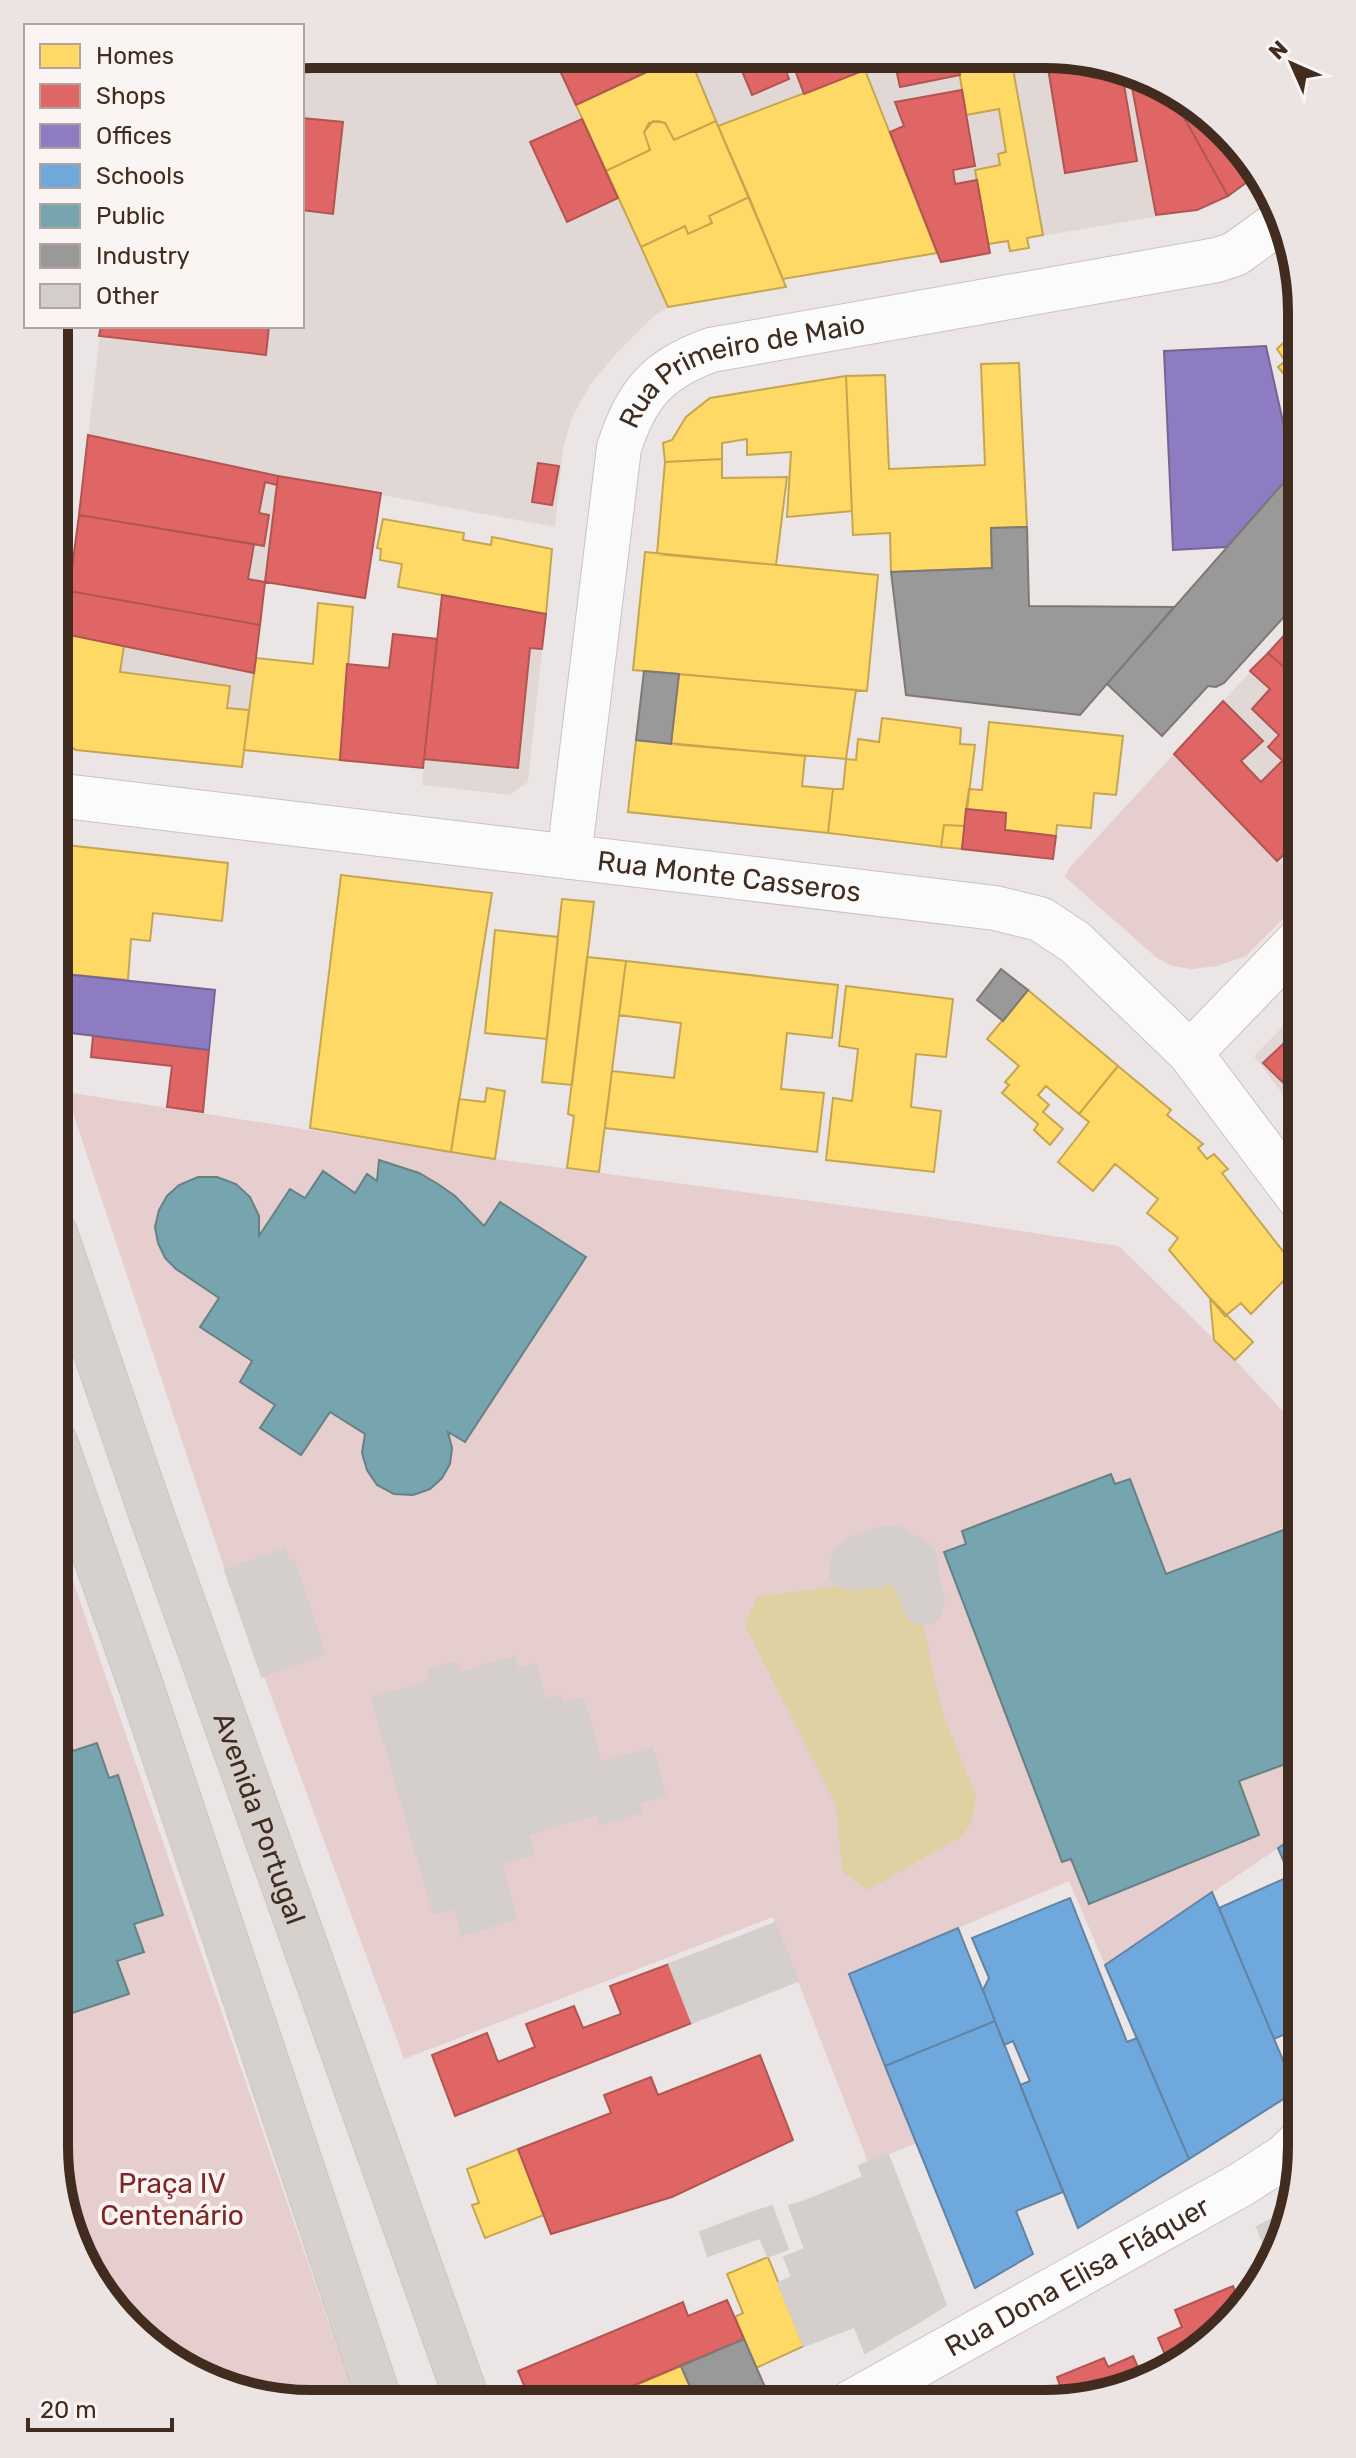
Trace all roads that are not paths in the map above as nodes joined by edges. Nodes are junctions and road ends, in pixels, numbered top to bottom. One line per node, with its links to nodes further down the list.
1 (1272, 227): 3 (street, Rua Primeiro de Maio)
2 (68, 796): 3 (street, Rua Monte Casseros)
3 (569, 857): 5 (street, Rua Monte Casseros)
4 (1288, 952): 5 (street)
5 (1190, 1053): 6 (street, Rua Monte Casseros)
6 (1288, 1183)
7 (68, 1271): 11 (main road, Avenida Portugal)
8 (68, 1479): 10 (main road)
9 (1287, 2154): 12 (street, Rua Dona Elisa Fláquer)
10 (376, 2390)
11 (464, 2390)
12 (873, 2390)

